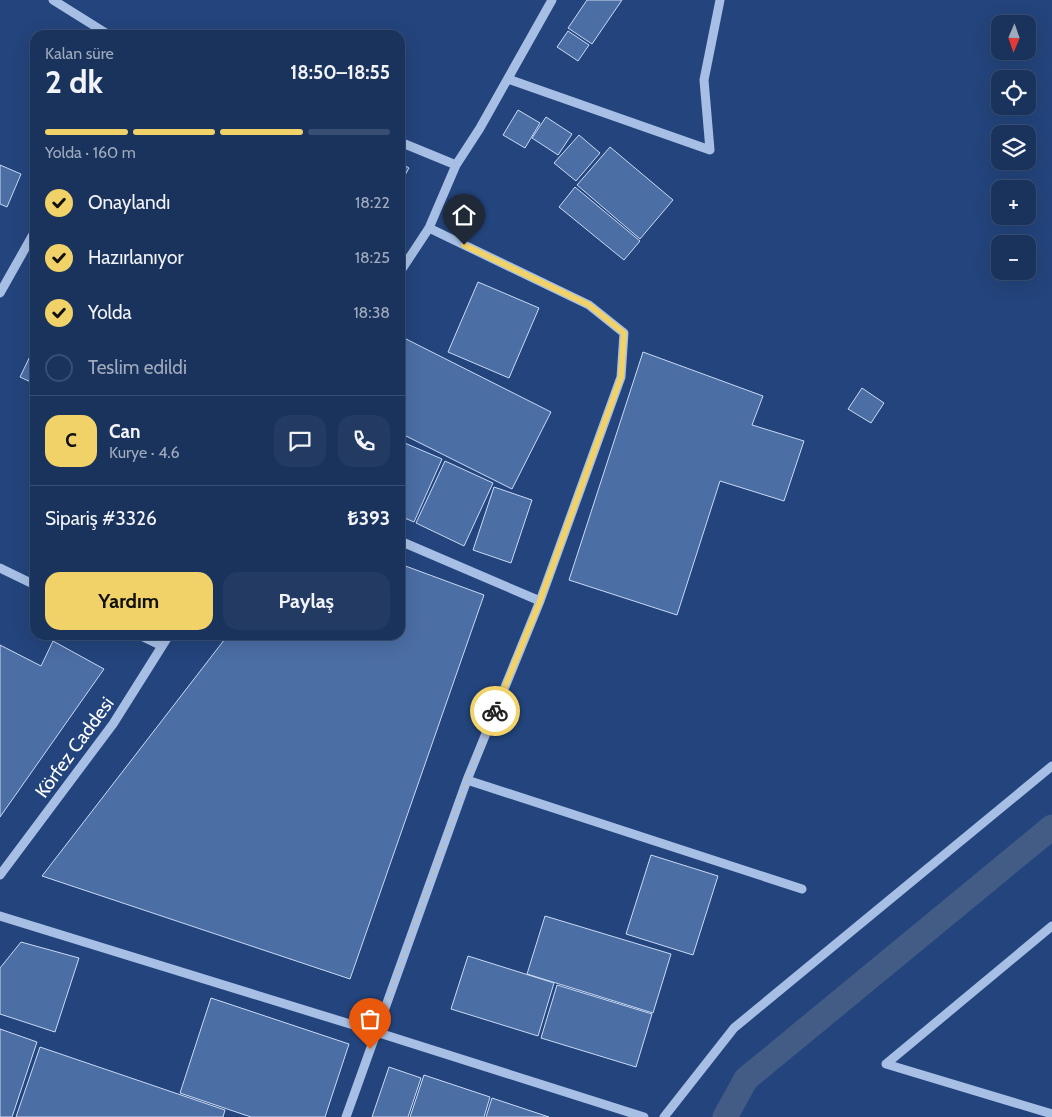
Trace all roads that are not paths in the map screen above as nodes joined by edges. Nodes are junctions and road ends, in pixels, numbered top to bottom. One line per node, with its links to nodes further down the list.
1 (53, 0): 4 (street)
2 (552, 0): 5 (street)
3 (720, 0): 5 (street)
4 (101, 30)
5 (508, 79): 7 (street)
6 (405, 144): 7 (street)
7 (456, 165): 8 (street)
8 (429, 228): 10 (street); 15 (street)
9 (30, 240): 11 (street)
10 (405, 264)
11 (0, 293)
12 (405, 543): 15 (street)
13 (0, 568): 14 (street)
14 (30, 583)
15 (540, 601): 20 (street)
16 (149, 640): 18 (street)
17 (166, 640): 18 (street, Körfez Caddesi)
18 (162, 646): 21 (street, Körfez Caddesi)
19 (1052, 766): 29 (street)
20 (467, 780): 22 (street); 25 (street)
21 (0, 874)
22 (802, 890)
23 (0, 916): 25 (street)
24 (1052, 926): 26 (street)
25 (376, 1032): 27 (street); 28 (street)
26 (1052, 1114)
27 (346, 1117)
28 (644, 1117)
29 (664, 1117)

